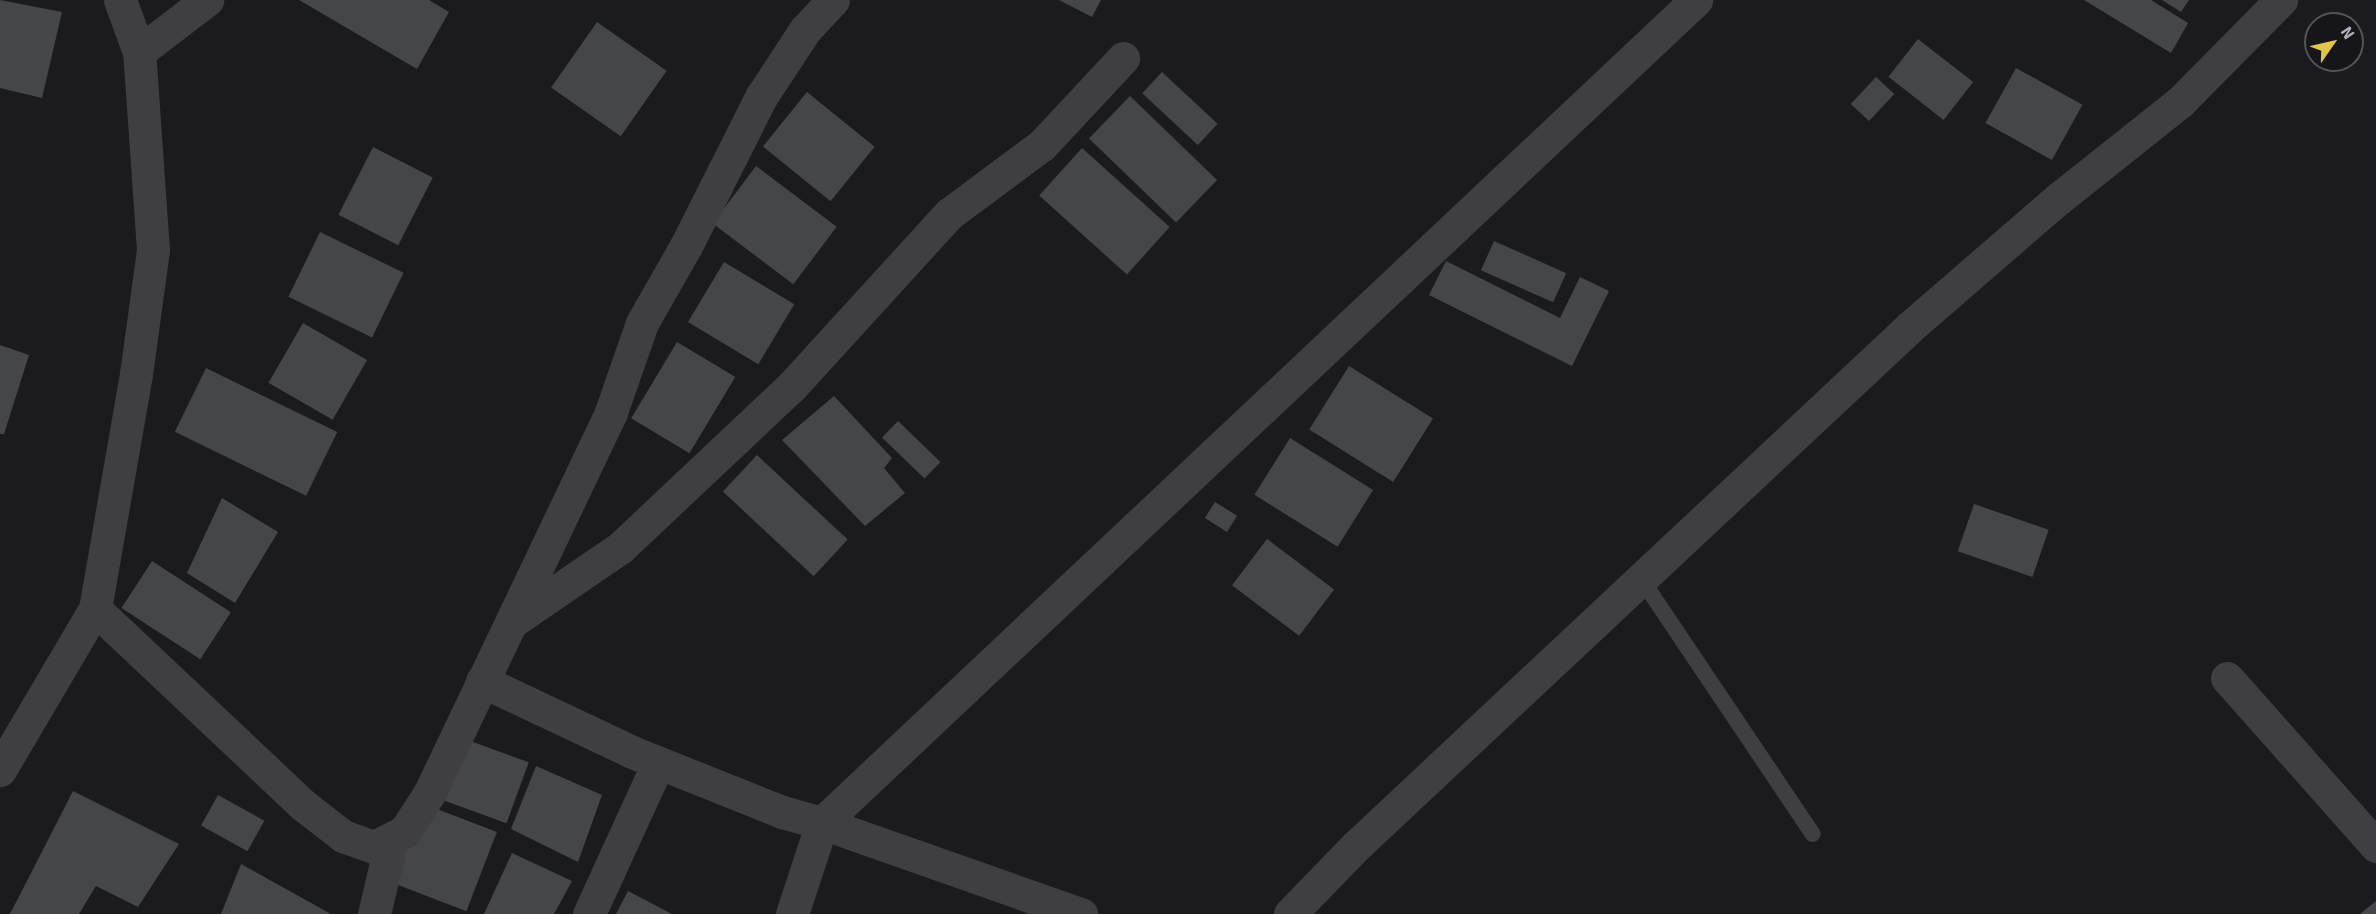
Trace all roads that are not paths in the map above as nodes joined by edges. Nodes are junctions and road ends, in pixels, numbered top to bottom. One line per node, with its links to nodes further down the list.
1 (120, 0): 6 (street)
2 (207, 0): 6 (street)
3 (833, 0): 10 (street)
4 (1696, 0): 15 (street)
5 (2281, 0): 8 (street)
6 (139, 52): 9 (street)
7 (1123, 58): 10 (street)
8 (1642, 580): 16 (lane); 23 (street)
9 (95, 609): 14 (street); 17 (street)
10 (511, 622): 12 (street)
11 (2227, 678): 18 (street)
12 (483, 681): 13 (street); 17 (street)
13 (658, 763): 15 (street); 20 (street)
14 (0, 770)
15 (822, 823): 21 (street); 22 (street)
16 (1813, 834)
17 (392, 838): 19 (street)
18 (2376, 846)
19 (374, 914)
20 (589, 914)
21 (792, 914)
22 (1081, 914)
23 (1290, 914)

